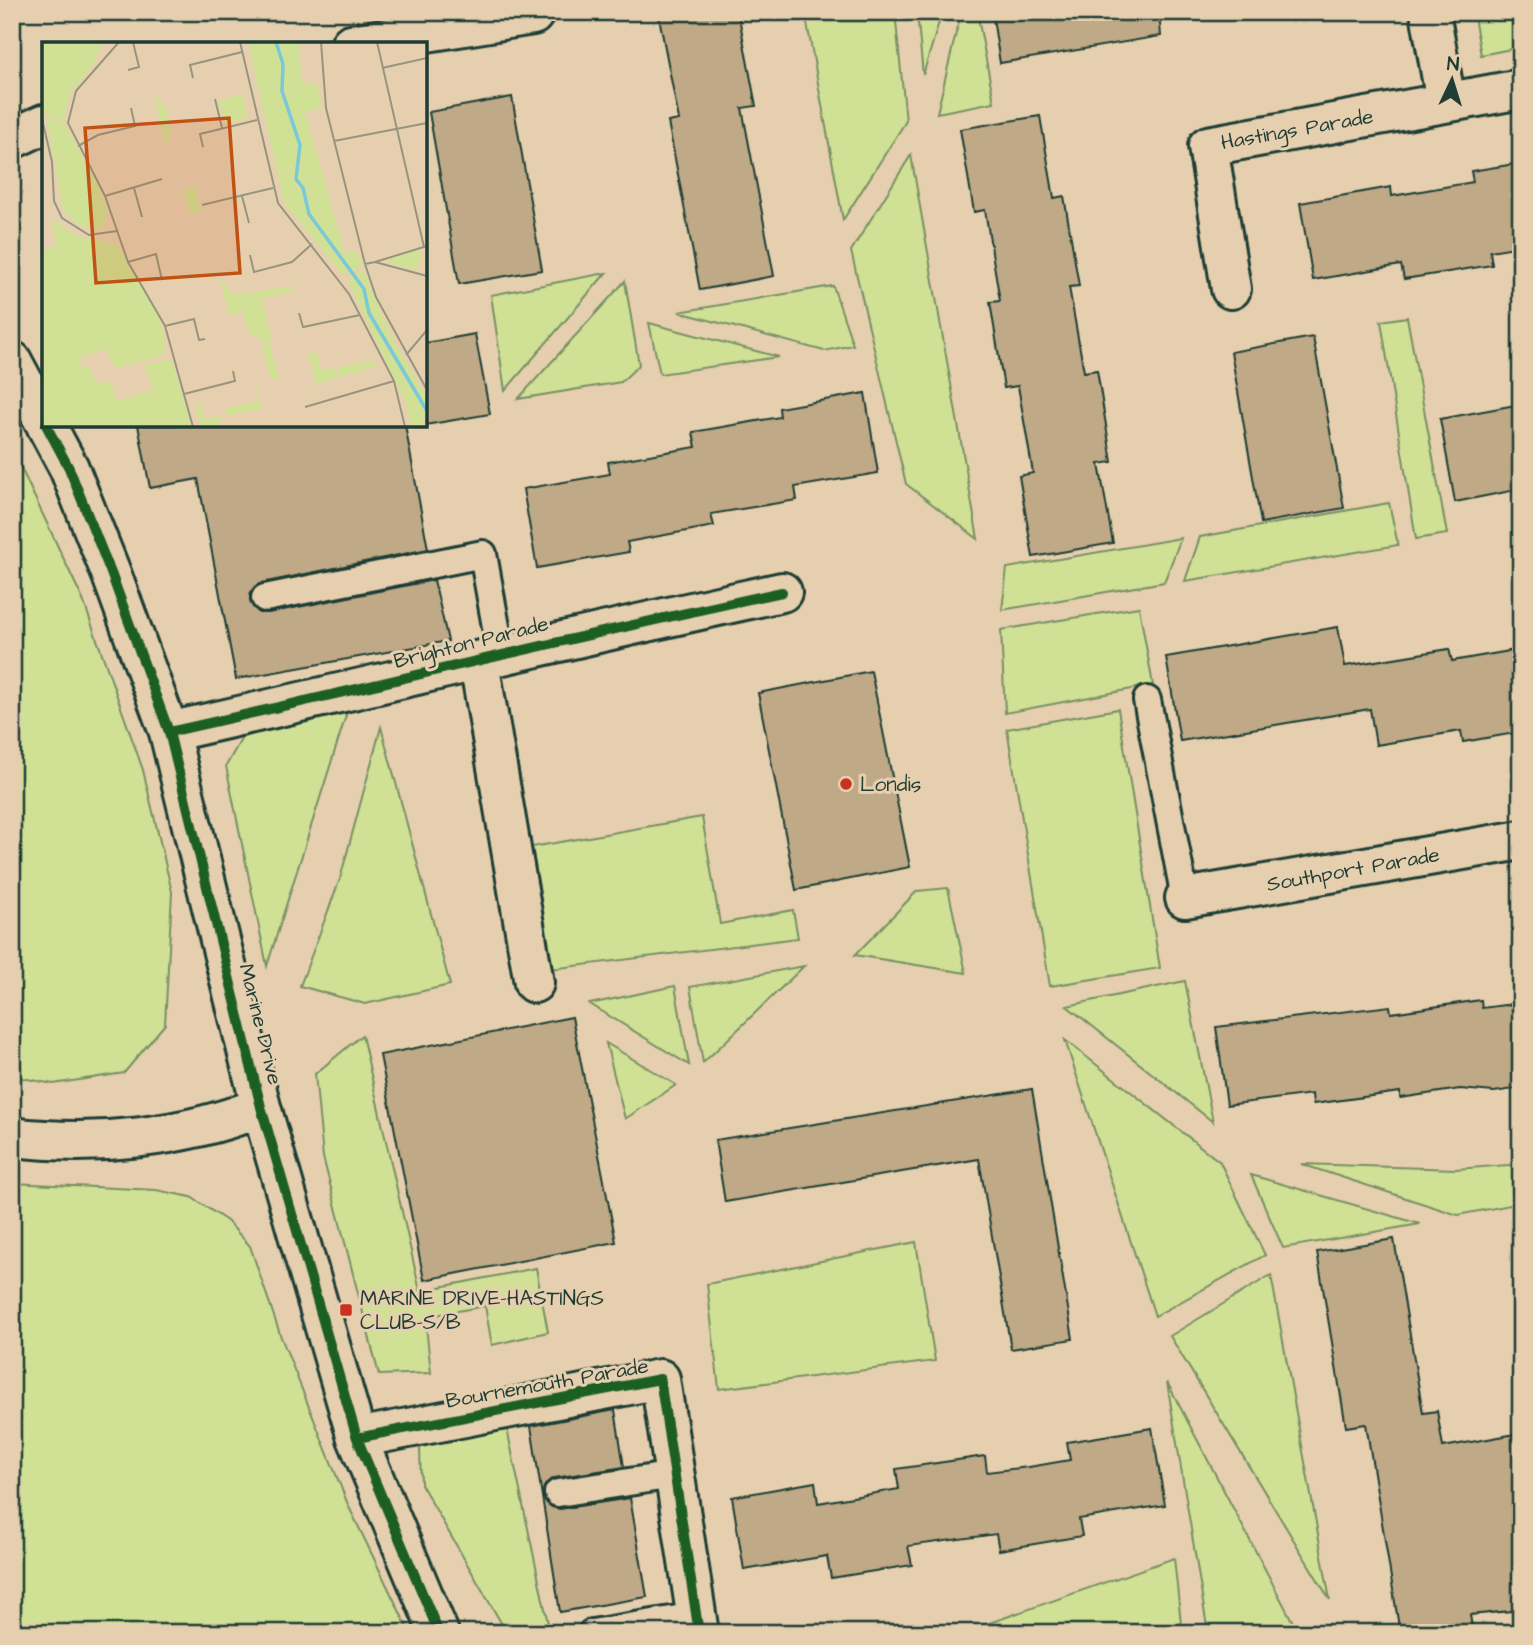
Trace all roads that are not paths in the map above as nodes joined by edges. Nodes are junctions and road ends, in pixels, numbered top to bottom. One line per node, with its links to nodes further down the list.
1 (533, 12): 3 (street)
2 (1430, 12): 5 (street)
3 (364, 42)
4 (1521, 89): 5 (street, Hastings Parade)
5 (1446, 102): 8 (street, Hastings Parade)
6 (42, 125): 7 (street)
7 (12, 139)
8 (1231, 289)
9 (12, 361): 10 (street, Marine Drive)
10 (42, 417)
11 (47, 427): 16 (street, Marine Drive)
12 (782, 592): 14 (street, Brighton Parade)
13 (265, 598): 14 (lane)
14 (490, 659): 16 (street, Brighton Parade); 19 (street)
15 (1147, 700): 18 (lane)
16 (169, 732): 20 (street, Marine Drive)
17 (1521, 840): 18 (street, Southport Parade)
18 (1185, 898)
19 (534, 983)
20 (261, 1107): 21 (street); 22 (street, Marine Drive)
21 (12, 1137)
22 (358, 1438): 23 (street, Bournemouth Parade); 26 (street, Marine Drive)
23 (674, 1475): 24 (lane); 25 (street, Bournemouth Parade)
24 (558, 1493)
25 (698, 1624): 27 (lane)
26 (439, 1633)
27 (592, 1633)

